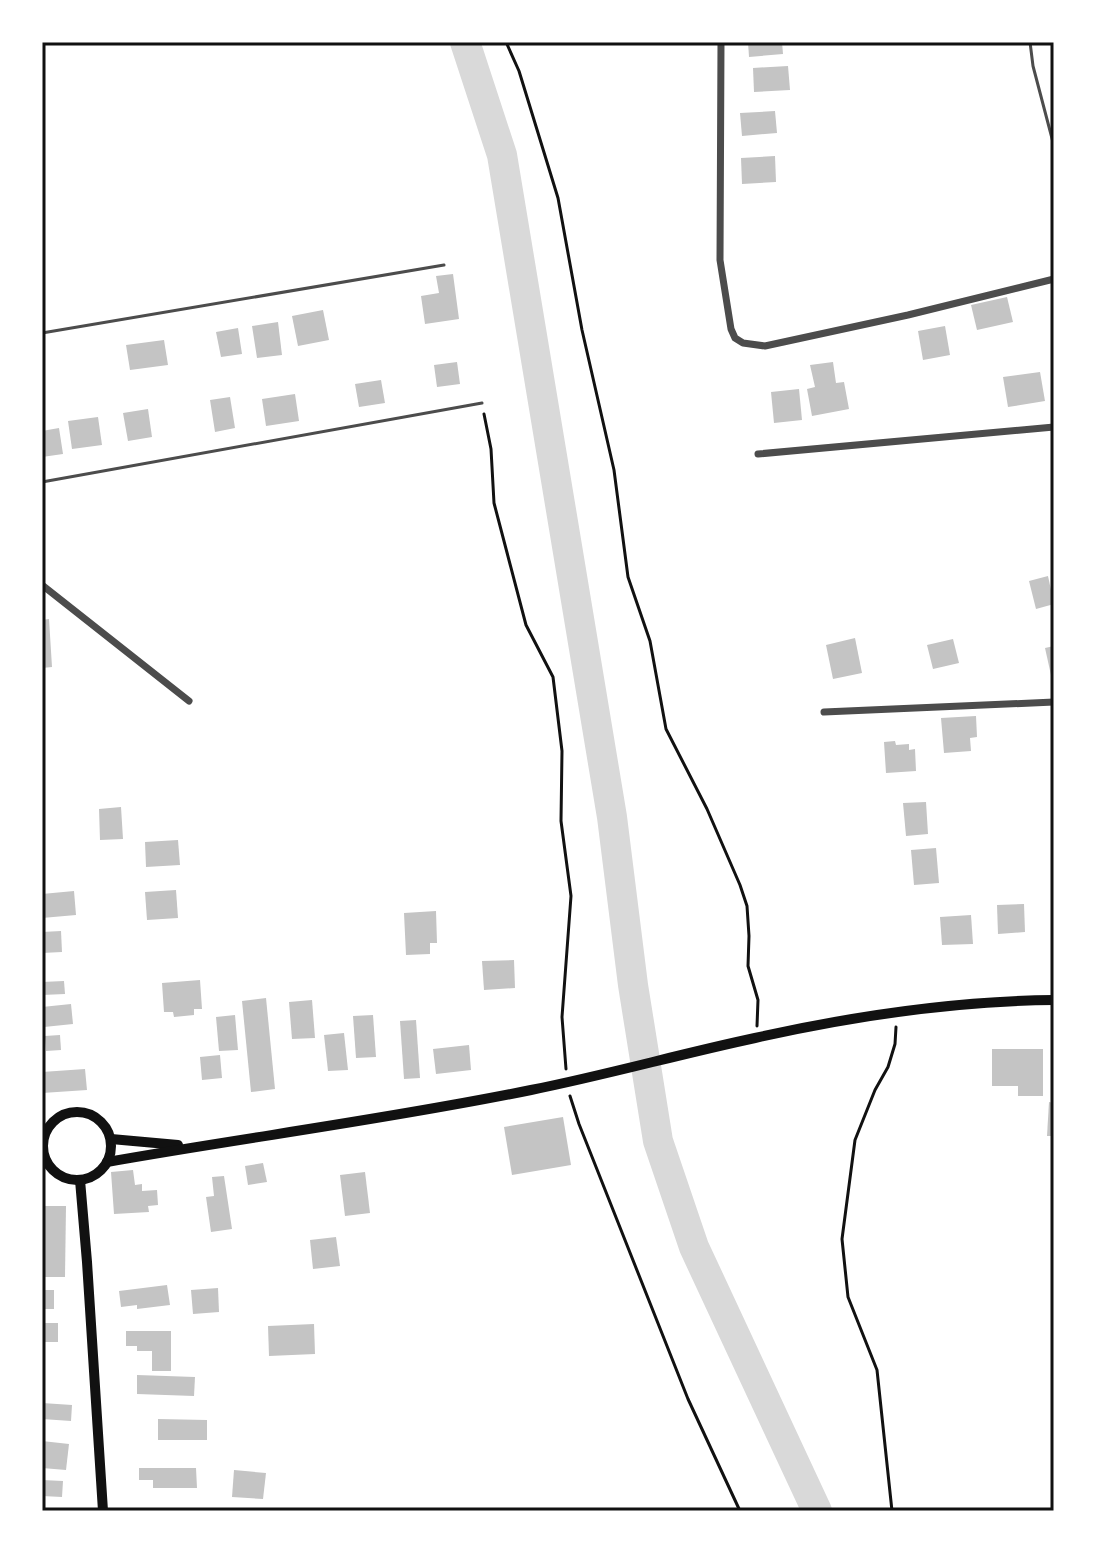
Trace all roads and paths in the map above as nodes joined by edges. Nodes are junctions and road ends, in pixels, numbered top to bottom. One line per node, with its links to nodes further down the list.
1 (506, 42): 18 (path)
2 (721, 42): 6 (street)
3 (1030, 42): 4 (lane)
4 (1054, 146)
5 (444, 265): 7 (lane)
6 (1054, 279)
7 (42, 333)
8 (482, 403): 11 (lane); 19 (path)
9 (1054, 427): 10 (street)
10 (758, 454)
11 (42, 482)
12 (42, 585): 13 (street)
13 (189, 701)
14 (1054, 702): 15 (street)
15 (824, 712)
16 (1054, 1000): 17 (main road)
17 (897, 1011): 18 (main road); 28 (path)
18 (757, 1038): 19 (main road)
19 (567, 1082): 22 (main road); 27 (path)
20 (111, 1139): 21 (main road); 22 (main road); 23 (main road)
21 (43, 1140): 24 (main road)
22 (200, 1146): 23 (main road)
23 (107, 1162): 25 (main road)
24 (46, 1168): 25 (main road)
25 (80, 1180): 26 (main road)
26 (103, 1511)
27 (740, 1511)
28 (892, 1511)

